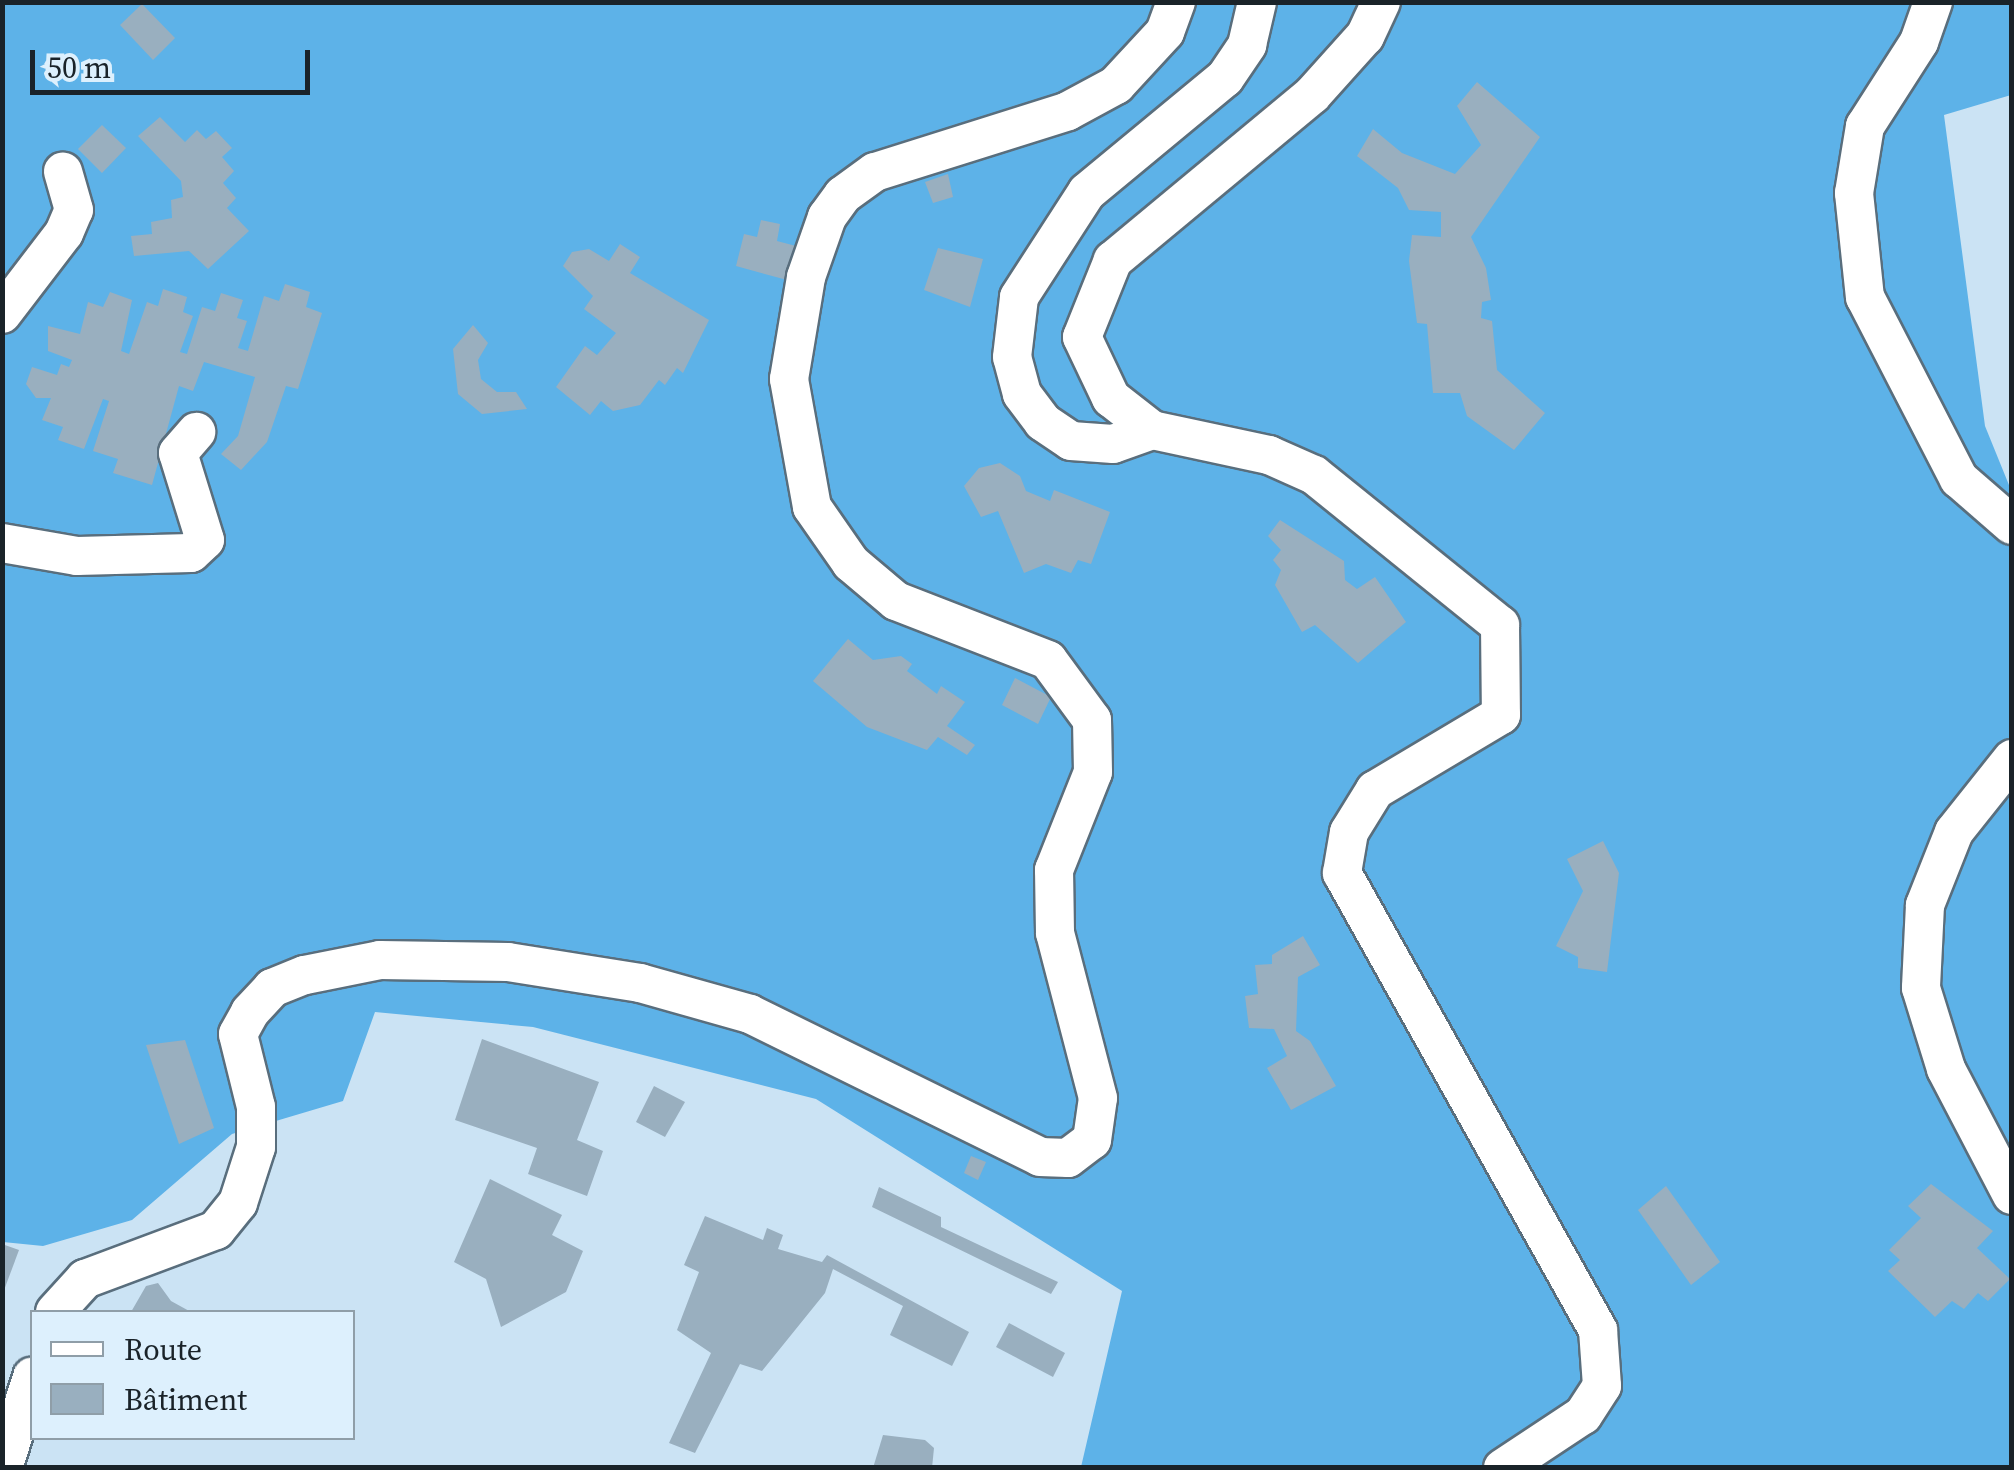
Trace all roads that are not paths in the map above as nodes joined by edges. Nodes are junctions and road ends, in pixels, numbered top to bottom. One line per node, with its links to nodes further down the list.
1 (1176, 2): 13 (street)
2 (1257, 2): 7 (street)
3 (1381, 2): 7 (street)
4 (1933, 2): 9 (street)
5 (63, 172): 6 (street)
6 (2, 314)
7 (1152, 430): 16 (street)
8 (196, 432): 10 (street)
9 (2012, 525)
10 (2, 543)
11 (2012, 759): 12 (street)
12 (2012, 1194)
13 (57, 1310)
14 (30, 1384): 15 (street)
15 (3, 1468)
16 (1503, 1468)

